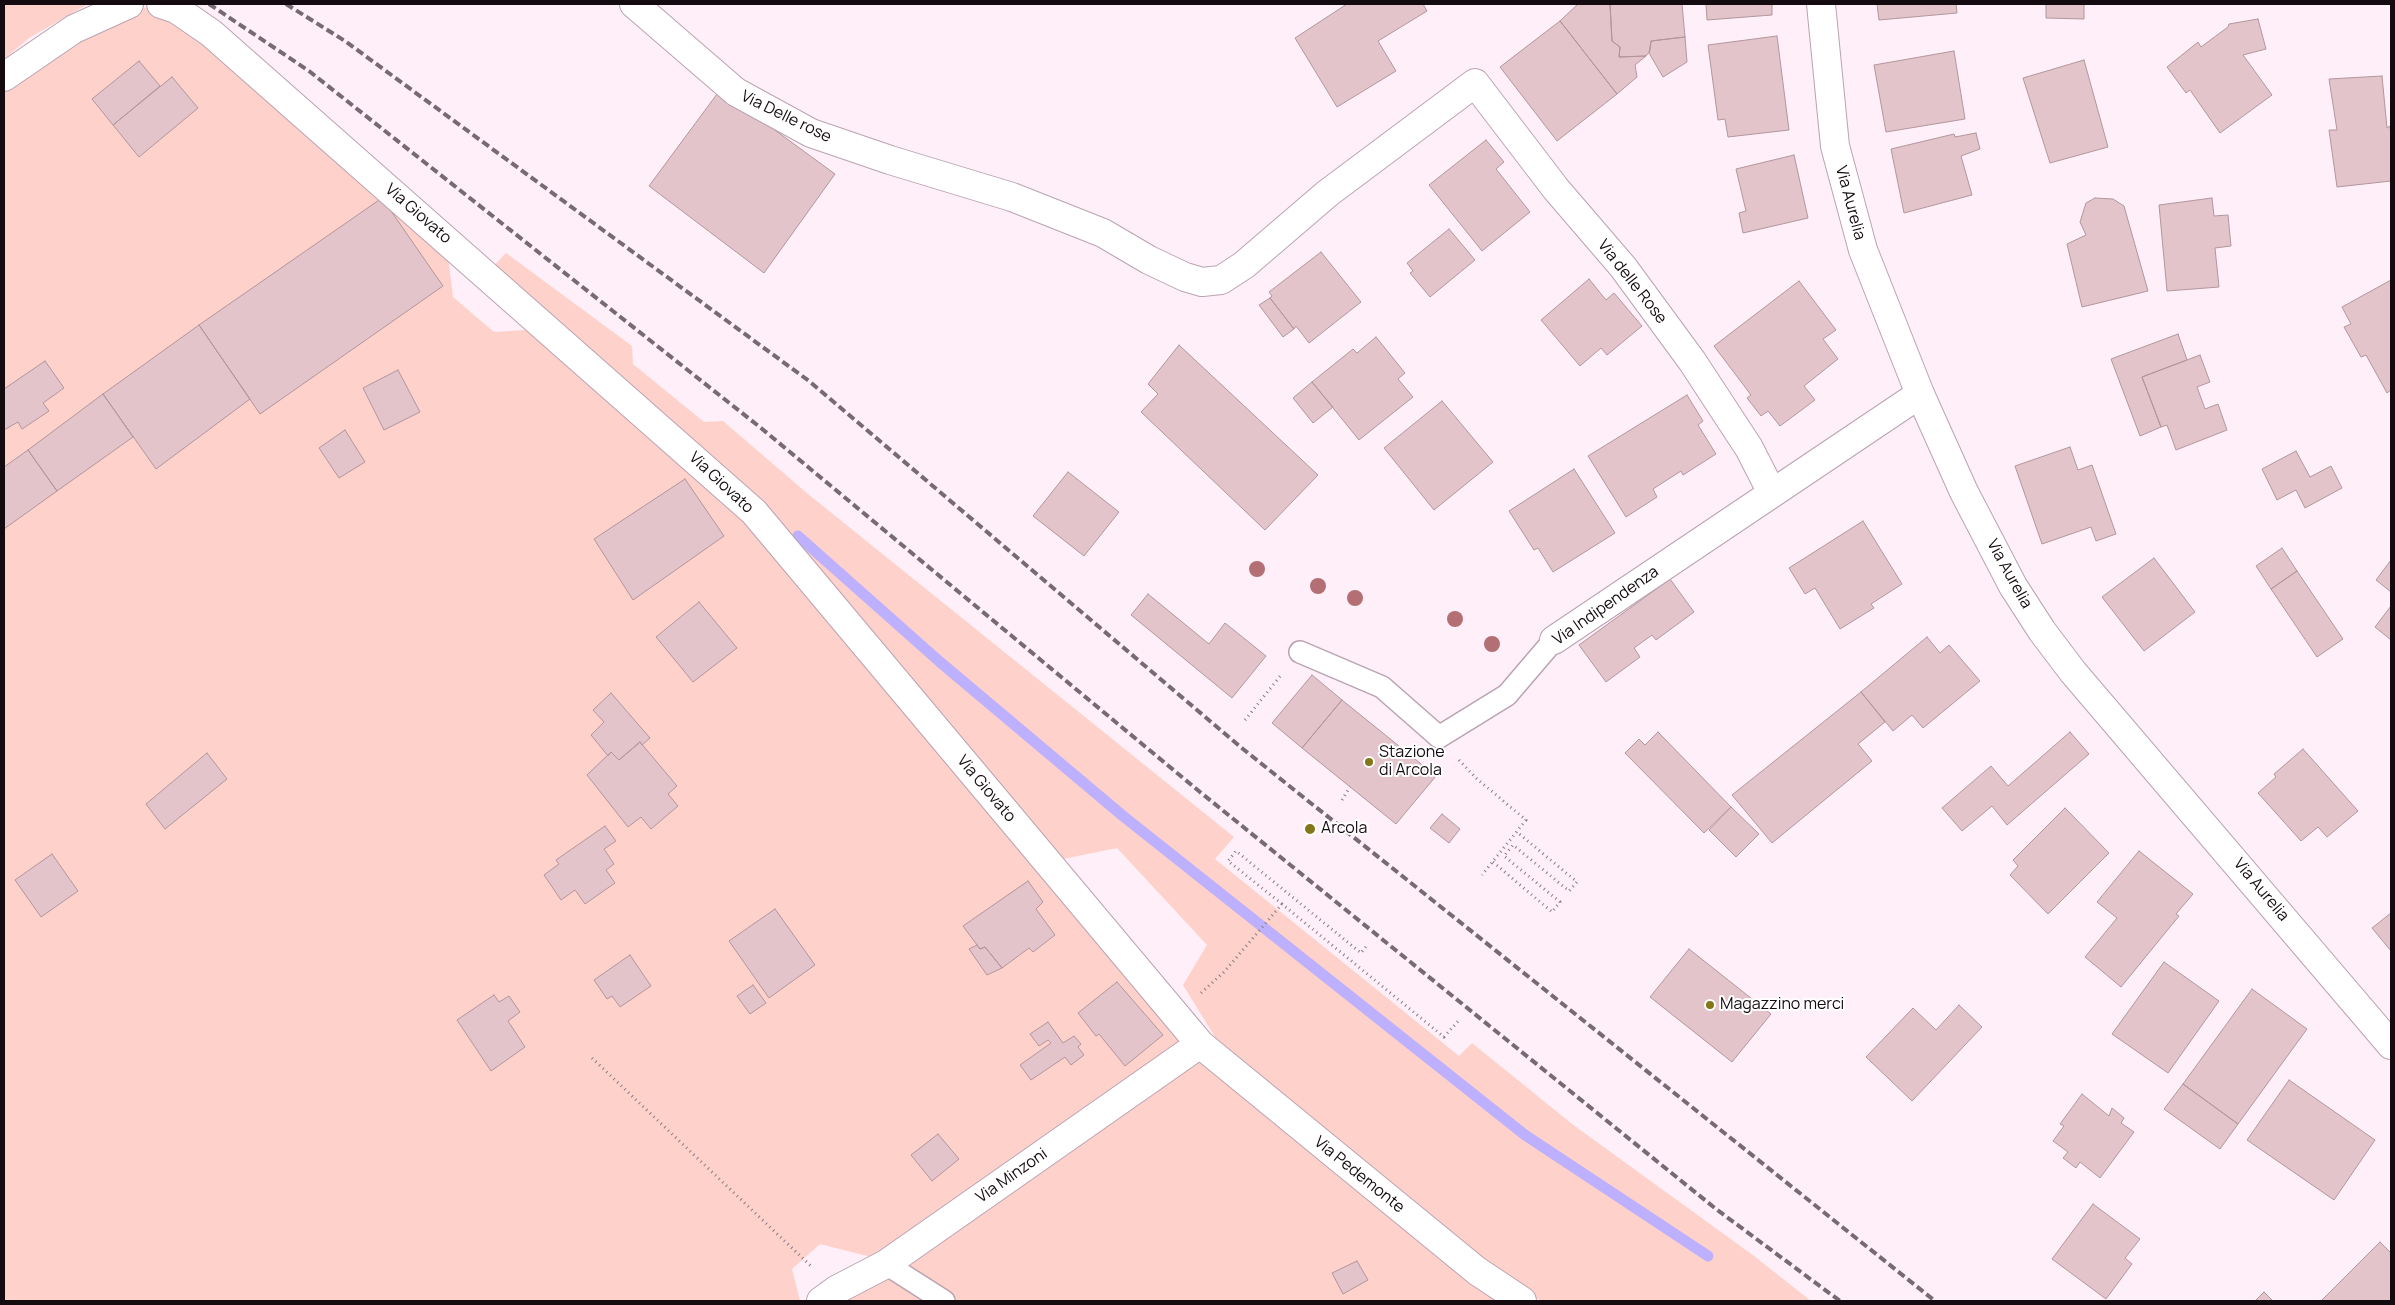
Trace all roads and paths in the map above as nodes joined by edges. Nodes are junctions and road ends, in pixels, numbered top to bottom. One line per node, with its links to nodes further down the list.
1 (129, 4): 5 (street)
2 (161, 4): 20 (street, Via Giovato)
3 (634, 4): 6 (street, Via Delle rose)
4 (1821, 4): 7 (street, Via Aurelia)
5 (4, 77)
6 (1475, 83): 8 (street, Via delle Rose)
7 (1920, 394): 8 (street, Via Indipendenza); 23 (street, Via Aurelia)
8 (1772, 494): 9 (street, Via Indipendenza)
9 (1554, 640): 12 (lane, Via Indipendenza)
10 (1300, 652): 11 (path); 12 (lane)
11 (1245, 720)
12 (1439, 737): 15 (path)
13 (1350, 787): 14 (path)
14 (1342, 800)
15 (1517, 832): 16 (path); 16 (path)
16 (1493, 862): 17 (path)
17 (1482, 875)
18 (1282, 904): 19 (path); 20 (path); 21 (path)
19 (1368, 944)
20 (1163, 1000): 22 (street, Via Giovato)
21 (1460, 1019)
22 (1200, 1044): 25 (street, Via Minzoni); 28 (street, Via Pedemonte)
23 (2391, 1044)
24 (592, 1058): 26 (path)
25 (886, 1264): 26 (street, Via Minzoni); 27 (lane)
26 (828, 1296)
27 (944, 1301)
28 (1522, 1301)

